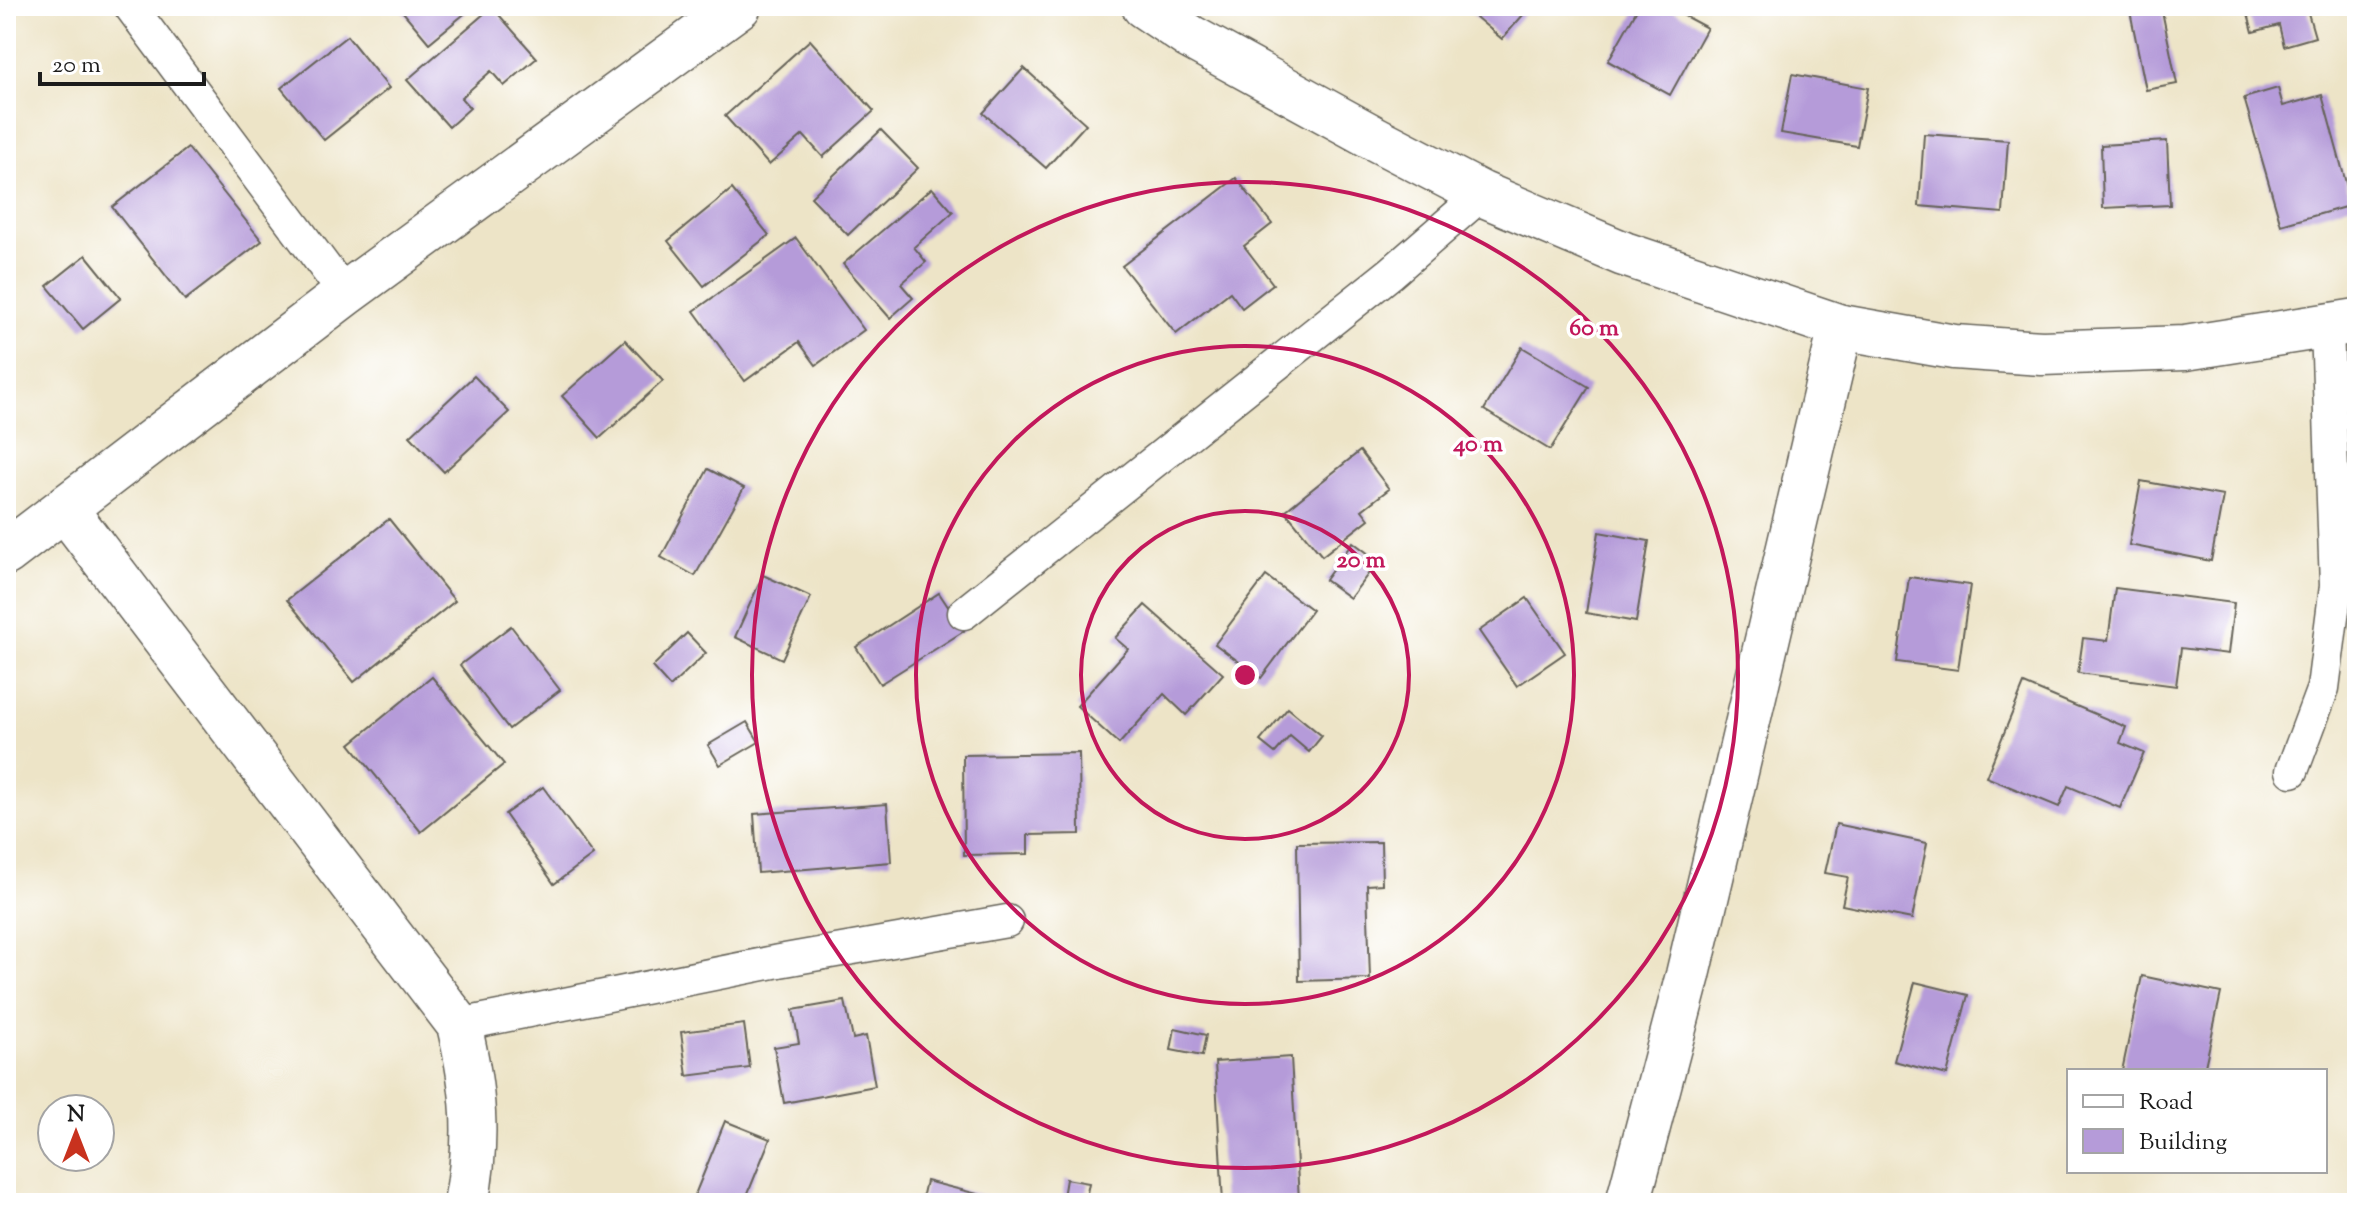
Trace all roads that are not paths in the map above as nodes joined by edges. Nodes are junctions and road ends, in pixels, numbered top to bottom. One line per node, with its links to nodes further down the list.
1 (130, 6): 5 (lane)
2 (739, 6): 5 (street)
3 (1144, 6): 4 (street)
4 (1482, 194): 7 (street); 10 (lane)
5 (345, 294): 8 (street)
6 (2342, 324): 7 (street); 11 (lane)
7 (1841, 327): 15 (street)
8 (65, 509): 9 (street); 13 (street)
9 (6, 553)
10 (964, 613)
11 (2292, 771)
12 (1007, 921): 13 (lane)
13 (459, 1025): 14 (street)
14 (466, 1203)
15 (1628, 1203)

